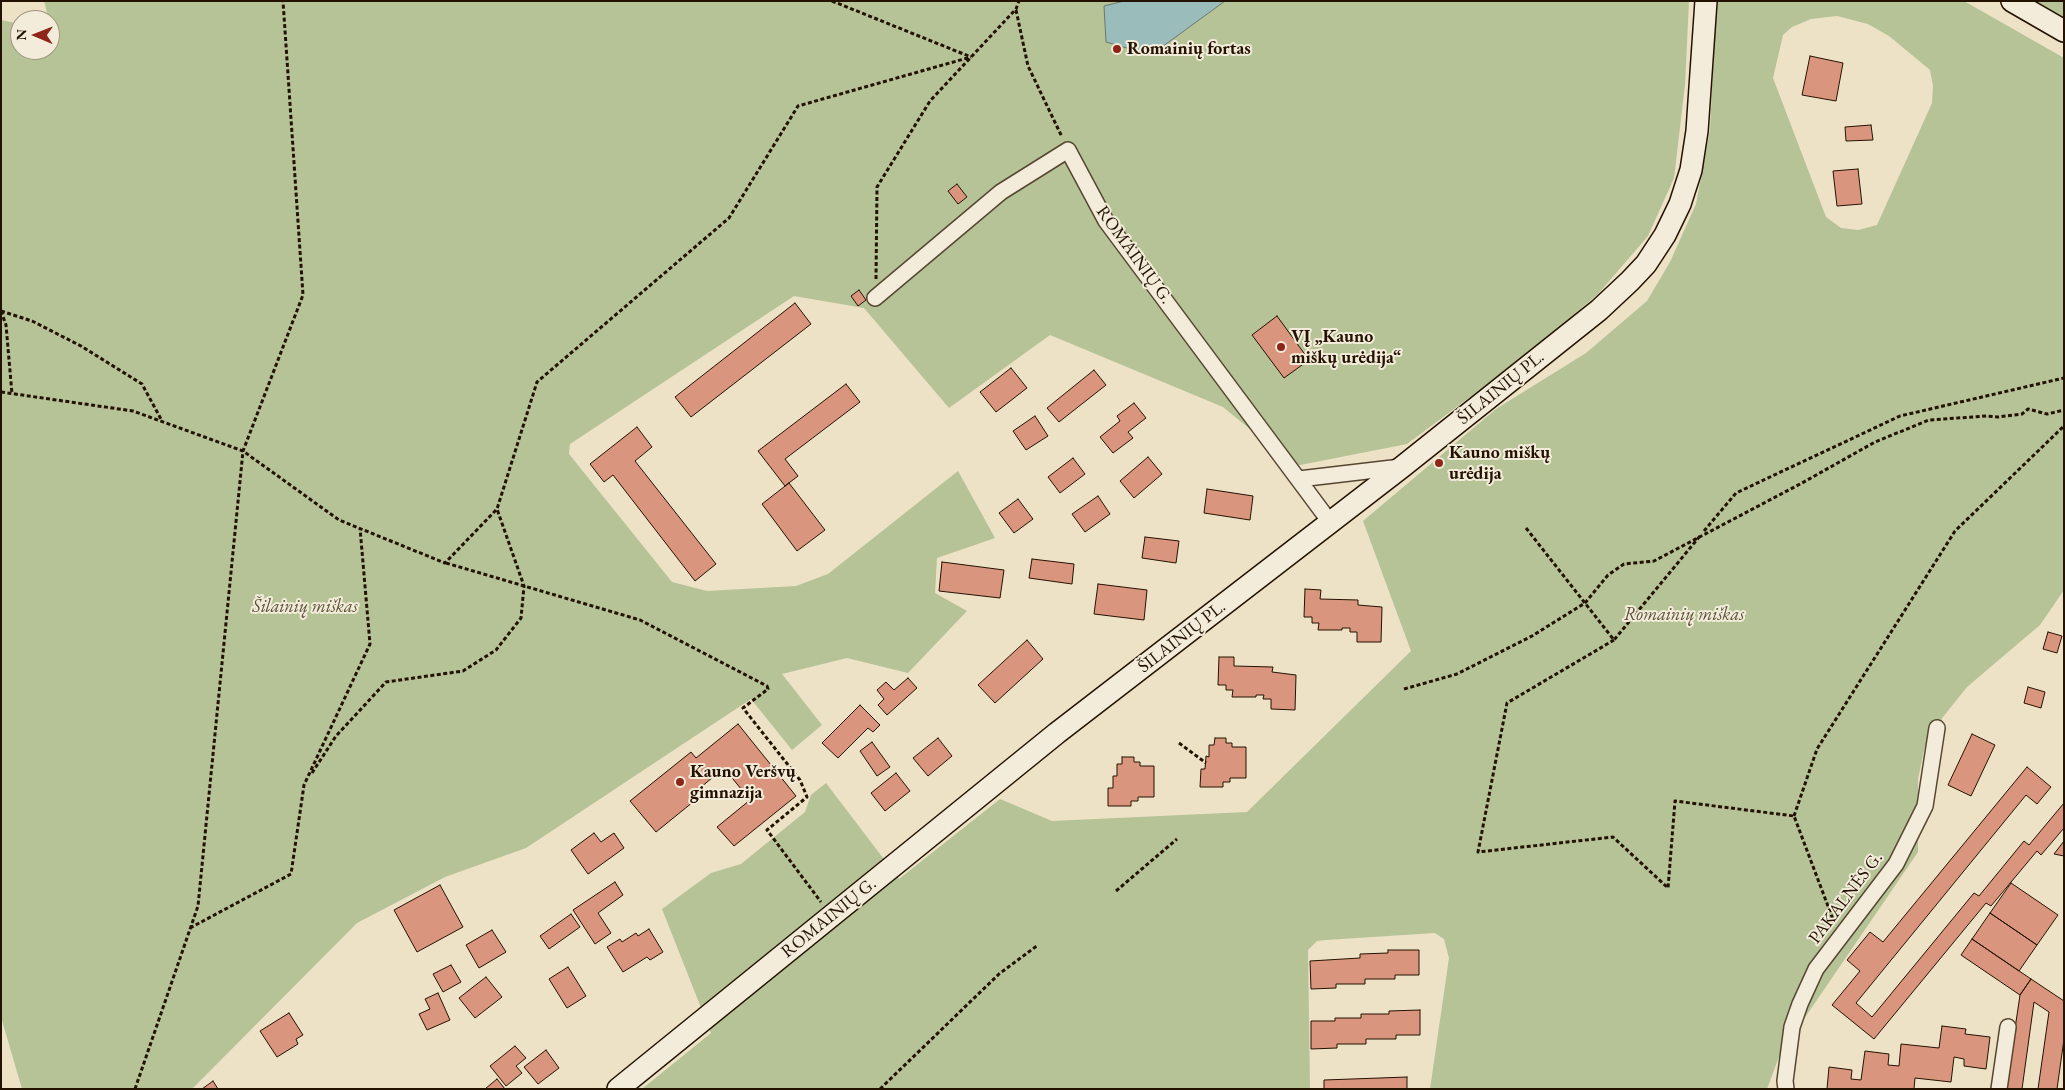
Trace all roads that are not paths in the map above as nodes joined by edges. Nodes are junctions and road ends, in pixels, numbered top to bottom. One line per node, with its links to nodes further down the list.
1 (1706, 1): 5 (main road, ŠILAINIŲ PL.)
2 (2012, 1): 3 (main road)
3 (2064, 31)
4 (875, 298): 6 (street, ROMAINIŲ G.)
5 (1402, 467): 6 (street); 7 (main road, ŠILAINIŲ PL.)
6 (1299, 479): 7 (street, ROMAINIŲ G.)
7 (1330, 522): 9 (main road, ŠILAINIŲ PL.)
8 (1937, 728): 12 (street, PAKALNĖS G.)
9 (1040, 748): 11 (main road, ROMAINIŲ G.)
10 (2008, 1027): 13 (street)
11 (618, 1089)
12 (1786, 1089)
13 (1999, 1089)

